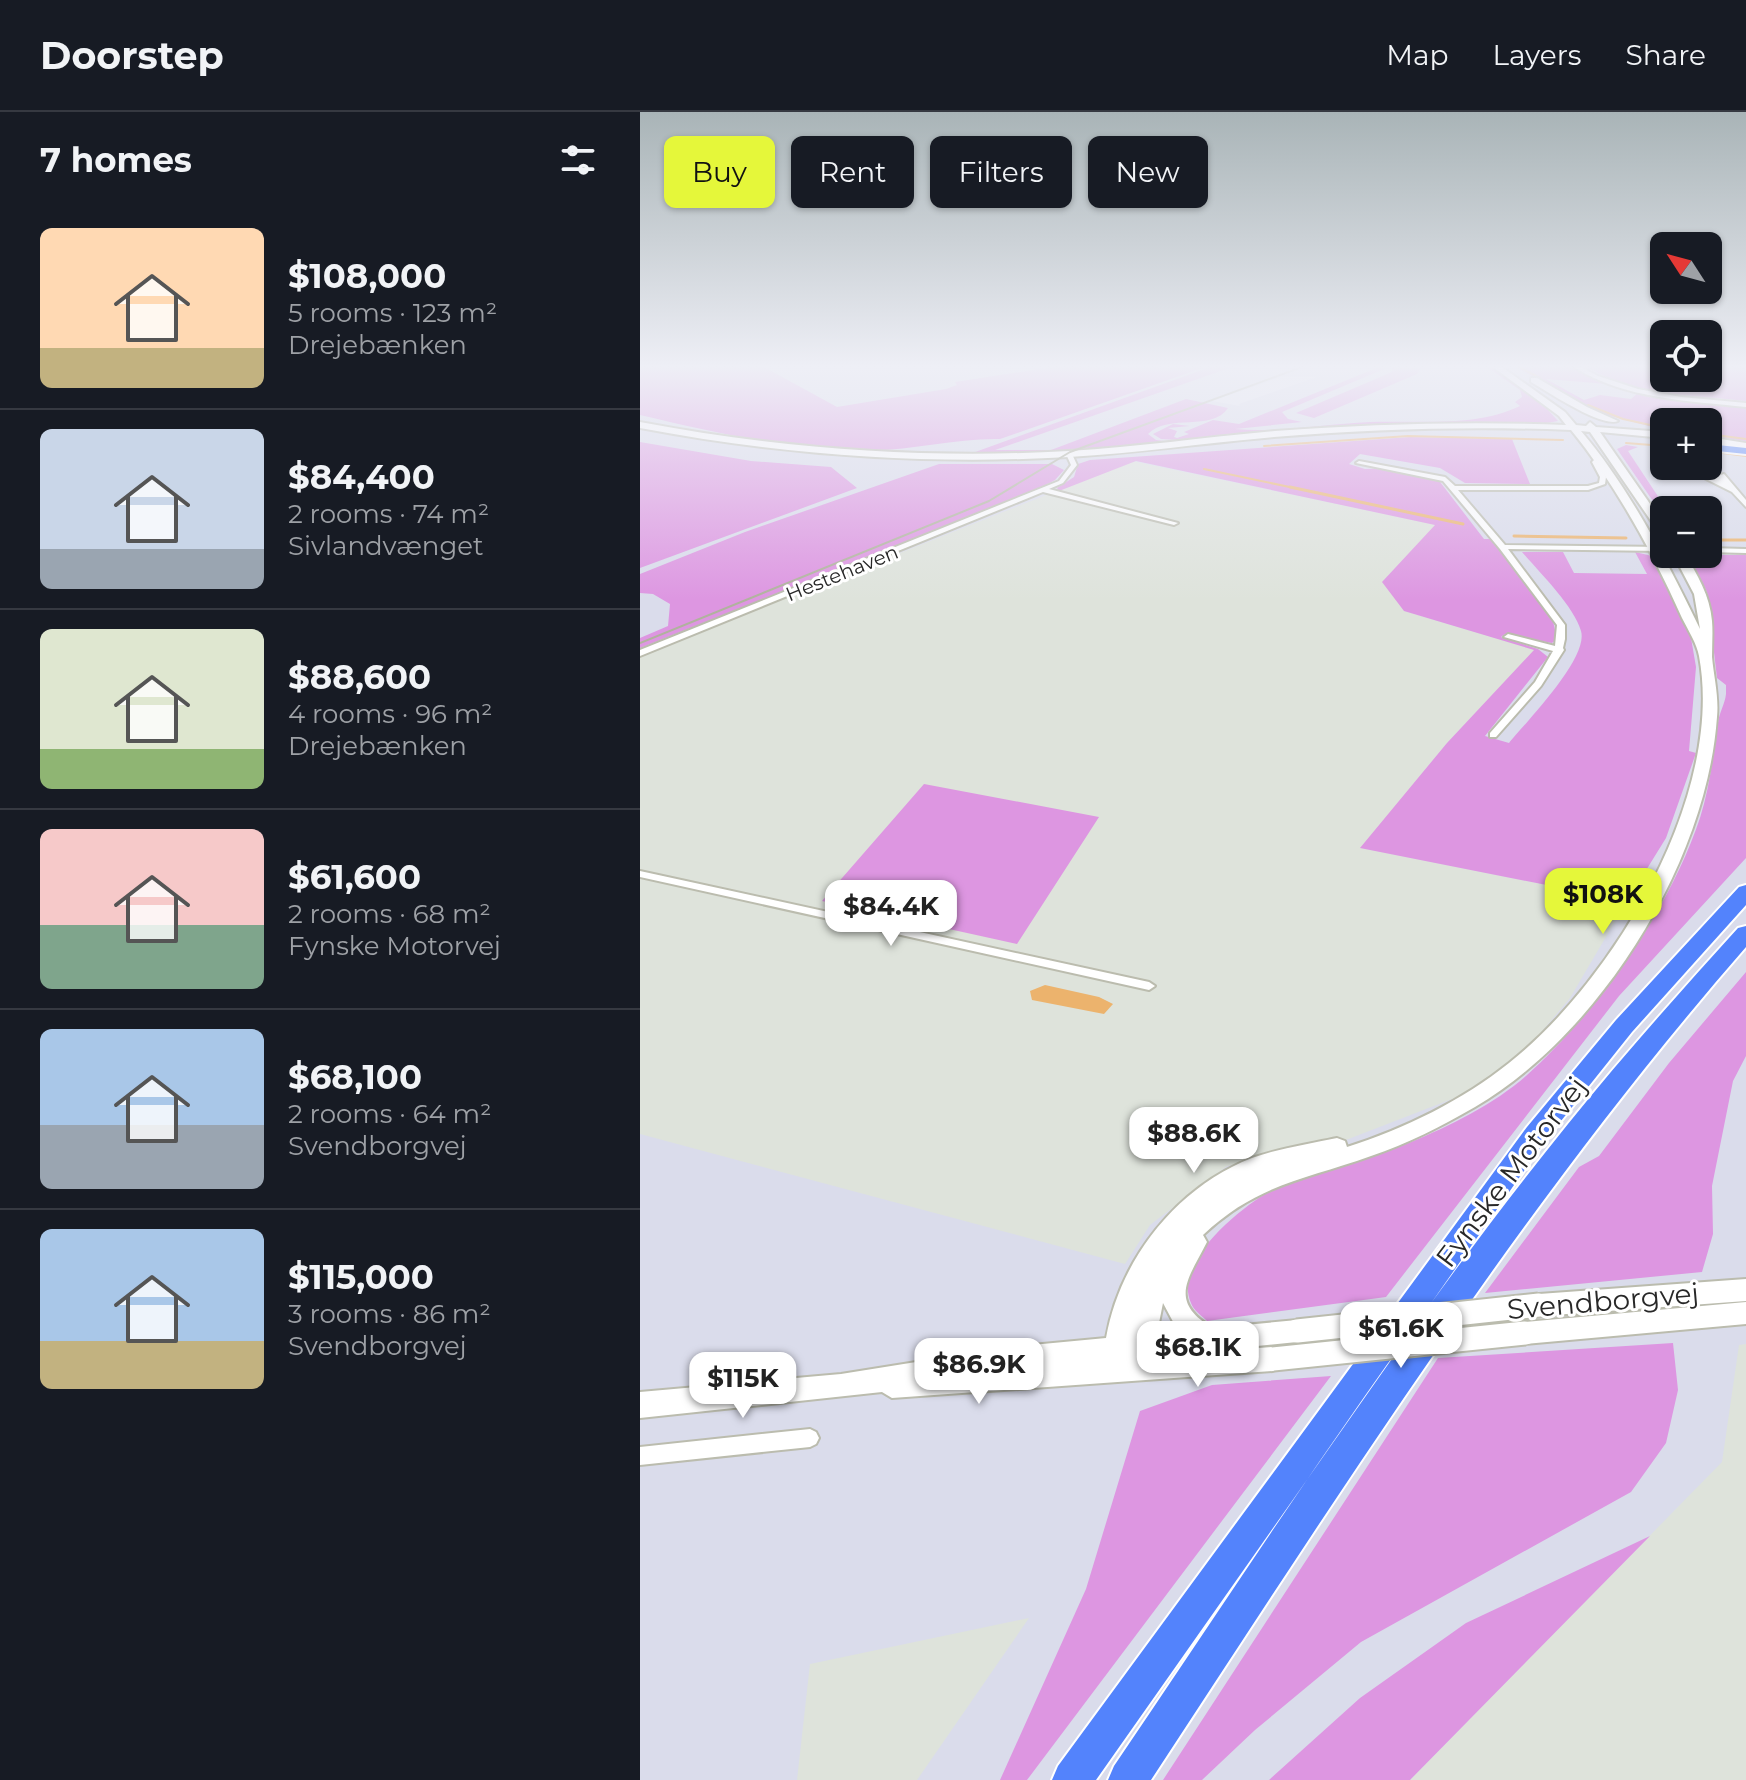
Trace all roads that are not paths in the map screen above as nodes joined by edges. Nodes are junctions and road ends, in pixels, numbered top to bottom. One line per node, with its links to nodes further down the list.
1 (711, 445): 8 (street)
2 (762, 445): 8 (street)
3 (1181, 445): 8 (street)
4 (1225, 445): 8 (street)
5 (1593, 445): 9 (street)
6 (1597, 445): 15 (street)
7 (1613, 445): 15 (street)
8 (1069, 457): 12 (street, Hestehaven)
9 (1599, 458): 11 (street); 17 (street)
10 (1359, 463): 11 (street)
11 (1455, 488): 18 (street)
12 (1043, 490): 16 (street); 28 (street, Hestehaven)
13 (1734, 490): 14 (street)
14 (1746, 505)
15 (1649, 508)
16 (1174, 523)
17 (1650, 534)
18 (1503, 547): 19 (street); 27 (street)
19 (1650, 550)
20 (1722, 550): 21 (street)
21 (1746, 551)
22 (1669, 568): 29 (street)
23 (1673, 568): 25 (street)
24 (1686, 568): 25 (street)
25 (1702, 602): 29 (street)
26 (1508, 637): 27 (street)
27 (1560, 650): 30 (street)
28 (640, 653)
29 (1705, 655): 35 (street)
30 (1493, 735)
31 (640, 874): 34 (street)
32 (1746, 892): 45 (highway, Fynske Motorvej)
33 (1746, 933): 46 (highway, Fynske Motorvej)
34 (1149, 986)
35 (1413, 1127): 36 (street); 41 (street)
36 (1240, 1192): 39 (street); 40 (street)
37 (1746, 1290): 39 (street, Svendborgvej, bridge)
38 (1746, 1313): 41 (street, Svendborgvej, bridge)
39 (1210, 1339): 40 (street, Svendborgvej)
40 (1143, 1345): 41 (street, Svendborgvej)
41 (1117, 1362): 42 (street, Svendborgvej)
42 (640, 1405)
43 (810, 1438): 44 (street)
44 (640, 1456)
45 (1072, 1780)
46 (1128, 1780)

